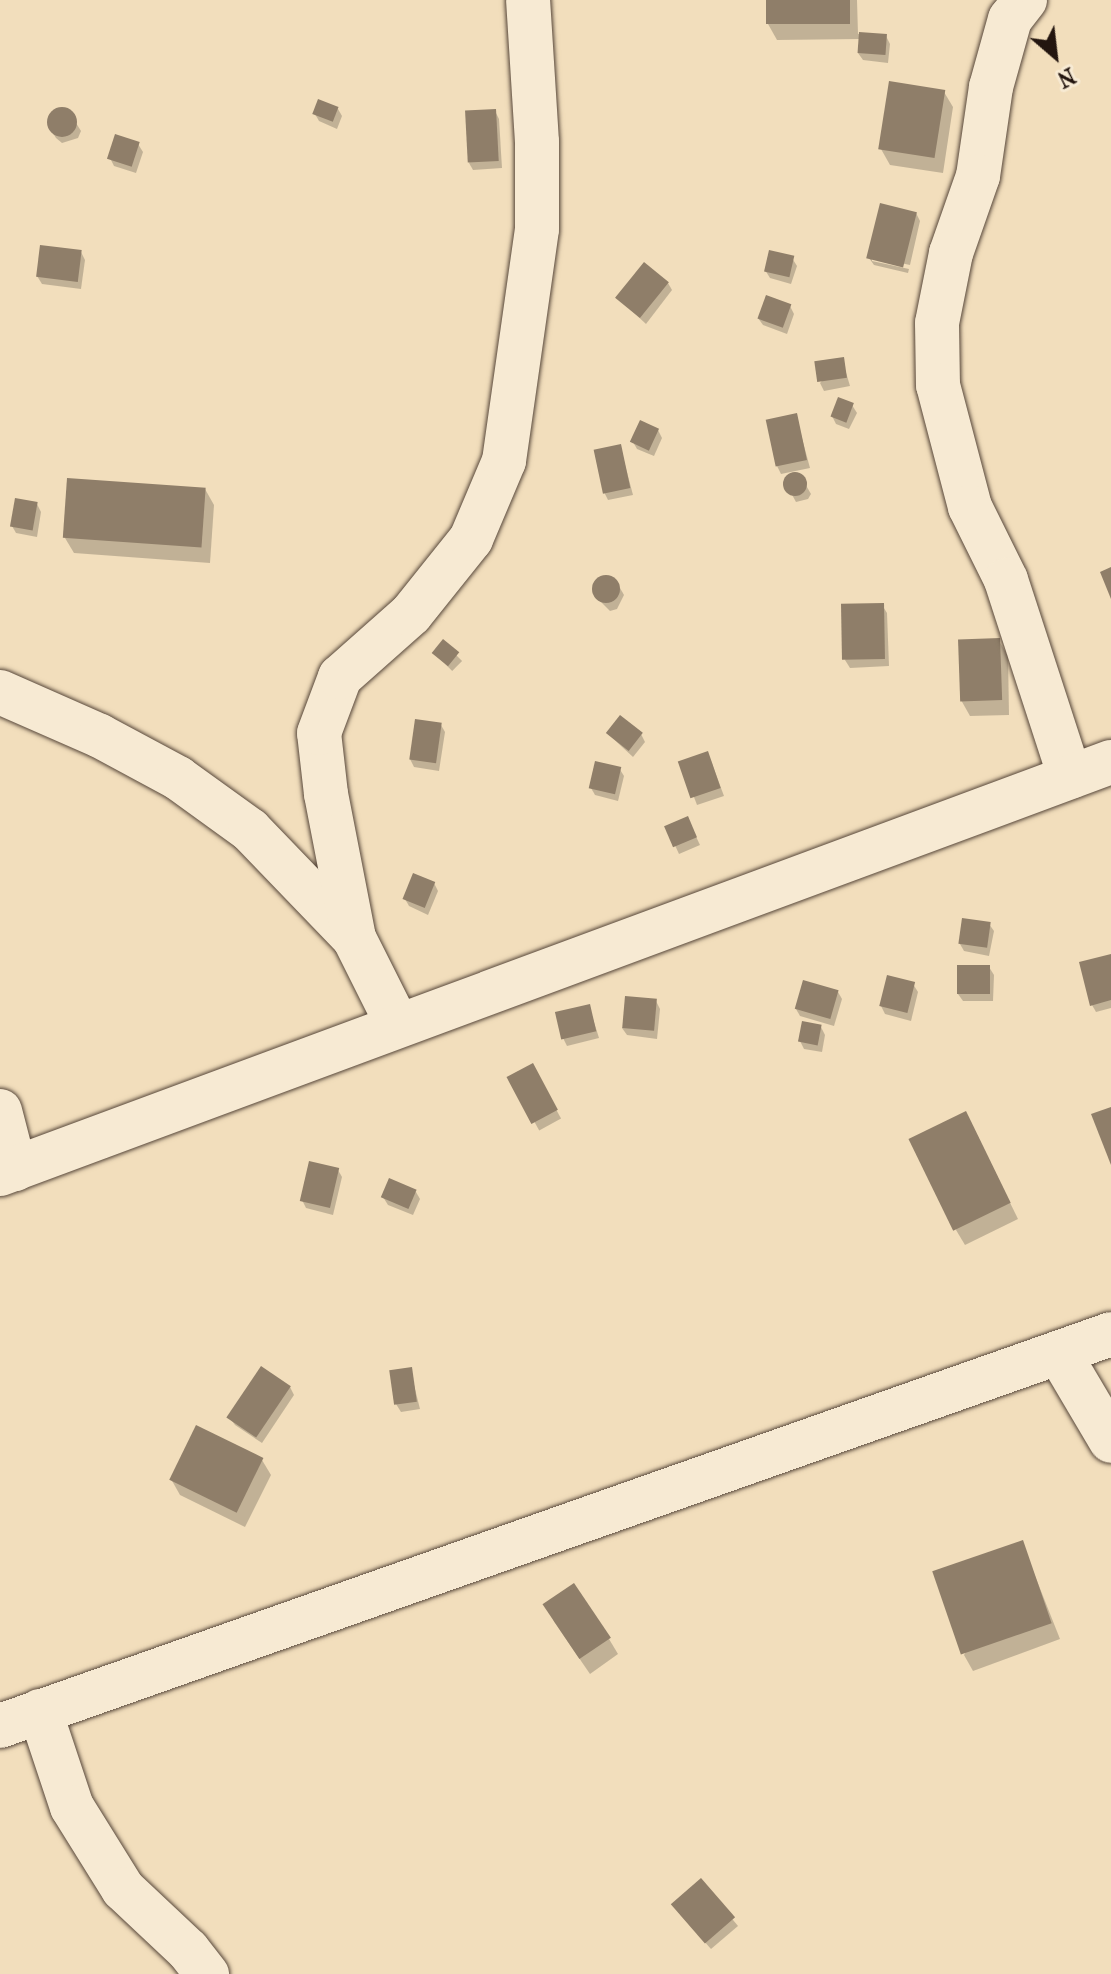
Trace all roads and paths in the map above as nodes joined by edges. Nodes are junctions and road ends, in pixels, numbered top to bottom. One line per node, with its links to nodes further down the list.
1 (528, 0): 6 (street)
2 (1025, 0): 5 (street)
3 (0, 692): 6 (street)
4 (1111, 762): 5 (street)
5 (1070, 777): 7 (street)
6 (354, 938): 7 (street)
7 (398, 1026): 9 (street)
8 (0, 1111): 9 (street)
9 (7, 1171)
10 (1111, 1334): 11 (street)
11 (1059, 1353): 12 (street); 13 (street)
12 (1111, 1441)
13 (40, 1711): 14 (street); 15 (street)
14 (0, 1726)
15 (207, 1974)

